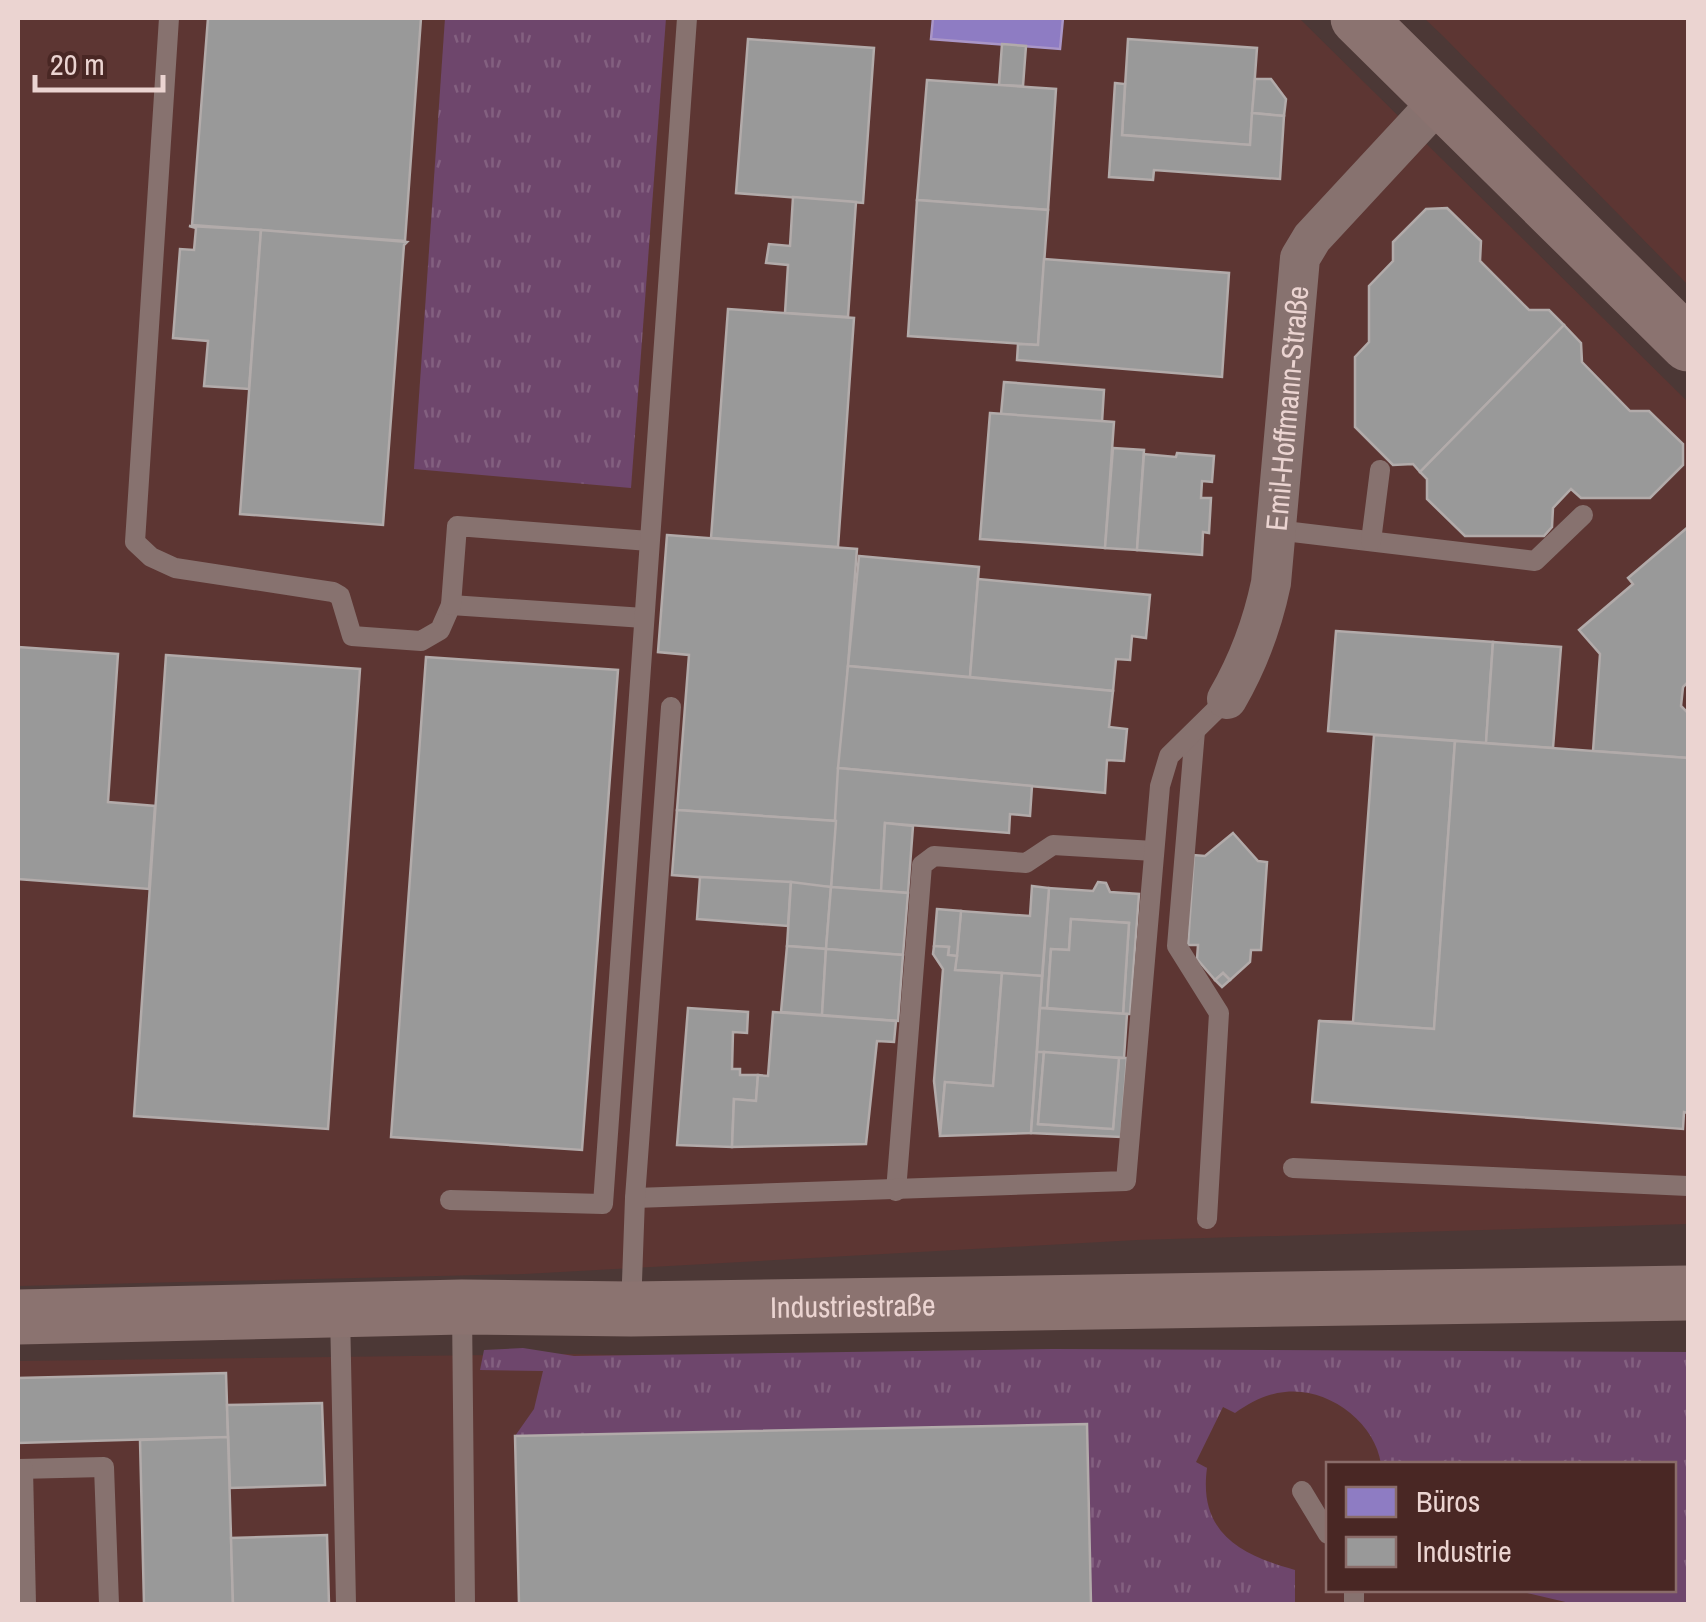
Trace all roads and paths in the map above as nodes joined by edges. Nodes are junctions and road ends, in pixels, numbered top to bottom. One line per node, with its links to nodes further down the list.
1 (169, 18): 11 (lane)
2 (686, 18): 9 (lane)
3 (1358, 18): 4 (main road)
4 (1440, 100): 5 (main road); 8 (street, Emil-Hoffmann-Straße)
5 (1688, 344)
6 (1380, 470): 10 (lane)
7 (1582, 516): 10 (lane)
8 (1276, 530): 10 (lane); 13 (street, Emil-Hoffmann-Straße)
9 (649, 540): 11 (lane); 12 (lane)
10 (1371, 542)
11 (451, 605): 12 (lane)
12 (644, 618): 21 (lane)
13 (1227, 699): 15 (lane)
14 (671, 707): 20 (lane)
15 (1194, 731): 16 (lane); 22 (lane)
16 (1154, 851): 19 (lane); 19 (lane)
17 (1292, 1168): 18 (lane)
18 (1688, 1186)
19 (896, 1191): 20 (lane)
20 (635, 1198): 26 (lane)
21 (450, 1200)
22 (1206, 1219)
23 (1688, 1293): 26 (main road, Industriestraße)
24 (462, 1307): 25 (main road, Industriestraße); 26 (main road, Industriestraße); 34 (lane)
25 (340, 1310): 27 (main road, Industriestraße); 33 (lane)
26 (631, 1310)
27 (18, 1317)
28 (20, 1469): 31 (lane); 32 (lane)
29 (1302, 1491): 30 (lane)
30 (1326, 1531)
31 (26, 1604)
32 (109, 1604)
33 (346, 1604)
34 (465, 1604)

